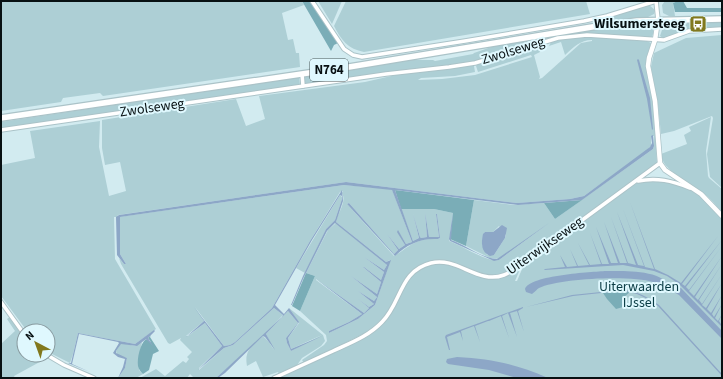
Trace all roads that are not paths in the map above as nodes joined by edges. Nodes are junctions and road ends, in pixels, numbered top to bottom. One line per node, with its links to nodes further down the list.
1 (312, 1): 2 (street, Zwolseweg)
2 (656, 1): 3 (street)
3 (658, 20): 4 (main road, Zwolseweg / N764); 6 (street); 7 (main road, Zwolseweg / N764)
4 (722, 20)
5 (722, 29): 6 (street, Zwolseweg)
6 (655, 40): 8 (street, Zwolseweg); 11 (street)
7 (302, 74): 8 (street); 9 (main road, Zwolseweg / N764)
8 (303, 86): 10 (street, Zwolseweg)
9 (1, 118)
10 (1, 130)
11 (660, 163): 12 (street, Uiterwijkseweg); 13 (street)
12 (636, 181): 13 (street); 19 (street, Uiterwijkseweg)
13 (694, 189): 14 (street)
14 (722, 216)
15 (1, 302): 16 (street)
16 (16, 323)
17 (56, 360): 18 (street)
18 (94, 378)
19 (274, 378)

